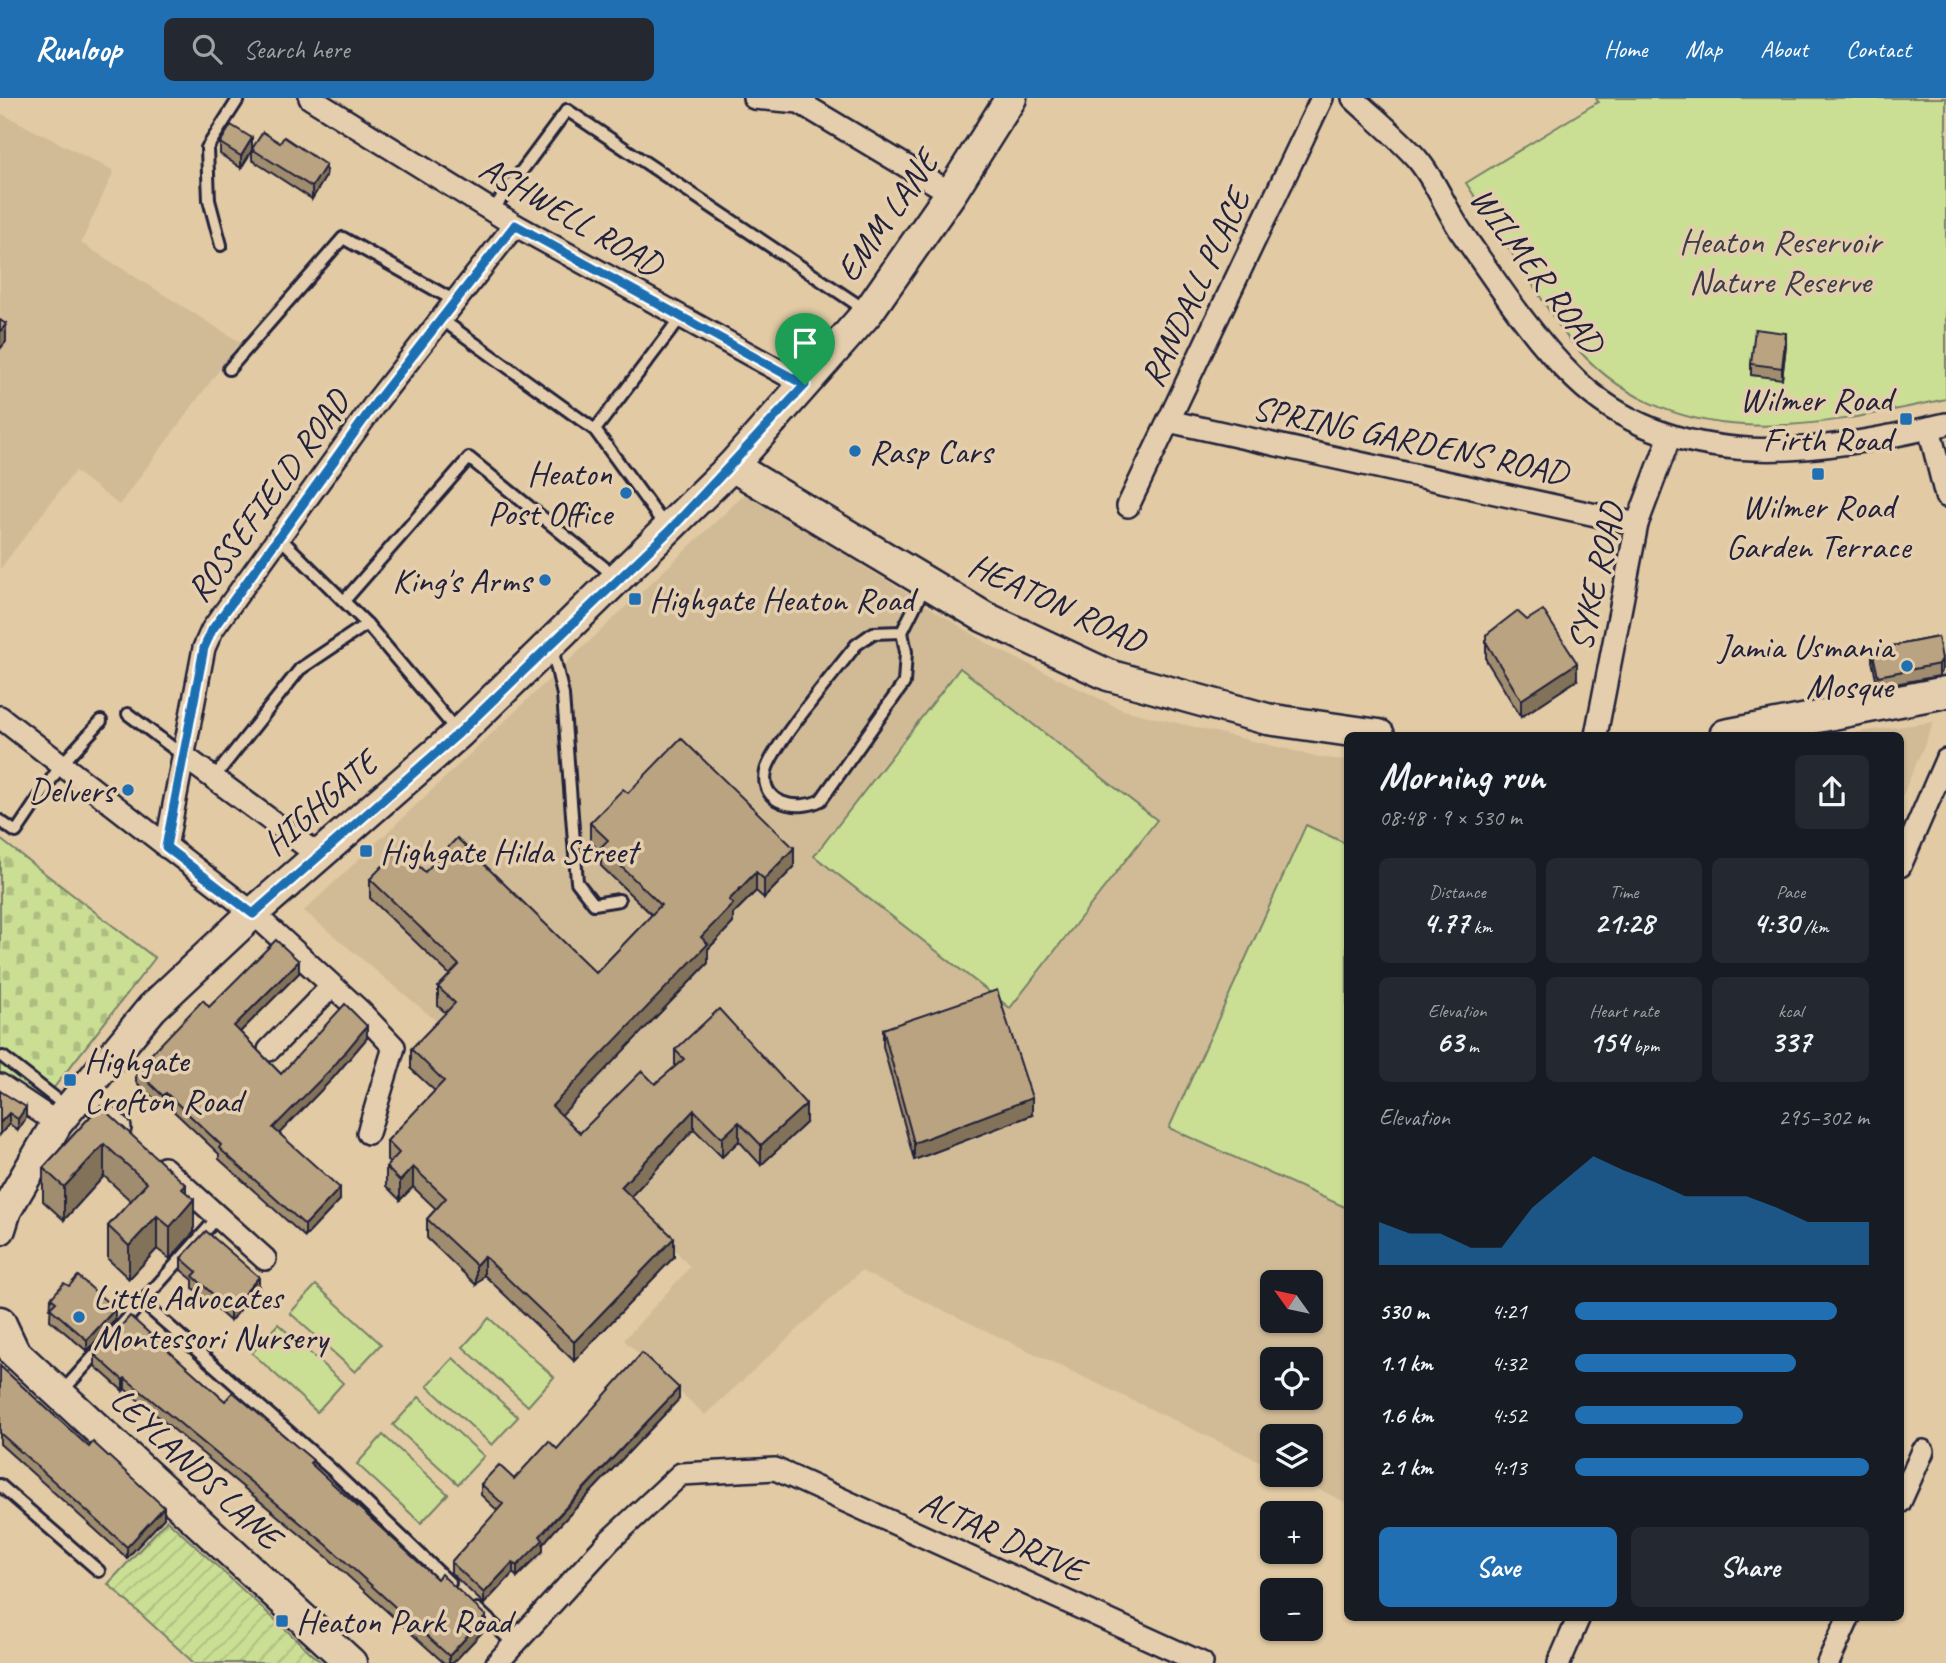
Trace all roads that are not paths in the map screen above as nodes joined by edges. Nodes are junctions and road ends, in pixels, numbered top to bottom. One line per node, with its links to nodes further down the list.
1 (239, 98): 10 (lane)
2 (310, 98): 8 (street, ASHWELL ROAD)
3 (754, 98): 7 (street)
4 (1011, 98): 7 (street, EMM LANE)
5 (1322, 98): 17 (street, RANDALL PLACE)
6 (1353, 98): 20 (street, WILMER ROAD)
7 (951, 193): 12 (street, EMM LANE)
8 (492, 211): 9 (street, ASHWELL ROAD); 12 (lane)
9 (515, 225): 11 (street, ROSSEFIELD ROAD); 13 (street, ASHWELL ROAD)
10 (221, 245)
11 (455, 301): 14 (street, ROSSEFIELD ROAD); 15 (lane)
12 (868, 312): 16 (street, EMM LANE)
13 (681, 317): 16 (street, ASHWELL ROAD); 19 (lane)
14 (441, 319): 19 (lane); 26 (street, ROSSEFIELD ROAD)
15 (229, 369)
16 (805, 385): 21 (street, EMM LANE)
17 (1168, 421): 23 (street, RANDALL PLACE); 24 (street, SPRING GARDENS ROAD)
18 (1938, 426): 20 (street, WILMER ROAD); 22 (street)
19 (595, 430): 25 (lane)
20 (1670, 436): 24 (street, SYKE ROAD)
21 (732, 466): 25 (street, HIGHGATE); 28 (street, HEATON ROAD)
22 (1946, 496)
23 (1128, 506)
24 (1637, 524): 38 (street, SYKE ROAD)
25 (669, 531): 27 (street, HIGHGATE)
26 (279, 537): 29 (lane); 41 (street, ROSSEFIELD ROAD)
27 (619, 579): 29 (lane); 32 (street, HIGHGATE)
28 (926, 584): 31 (lane); 37 (street, HEATON ROAD)
29 (344, 601): 30 (lane)
30 (367, 624): 40 (lane); 44 (lane)
31 (902, 632): 31 (lane)
32 (551, 645): 40 (street, HIGHGATE); 49 (lane)
33 (1946, 692): 39 (street)
34 (128, 714): 41 (lane)
35 (0, 717): 43 (street)
36 (102, 721): 43 (lane)
37 (1358, 732)
38 (1597, 732)
39 (1739, 732)
40 (459, 733): 47 (street, HIGHGATE)
41 (185, 757): 44 (street); 46 (street, ROSSEFIELD ROAD)
42 (1946, 760): 48 (street)
43 (61, 765): 45 (lane); 46 (street)
44 (212, 780): 47 (street)
45 (0, 821)
46 (166, 847): 50 (street)
47 (318, 856): 50 (street, HIGHGATE)
48 (1904, 857)
49 (619, 900)
50 (253, 914): 51 (street); 55 (street, HIGHGATE)
51 (331, 987): 52 (street); 56 (street)
52 (269, 1049)
53 (3, 1057): 55 (lane)
54 (0, 1085): 55 (street)
55 (68, 1107): 57 (street); 58 (street, HIGHGATE)
56 (368, 1133)
57 (218, 1217): 59 (street); 60 (lane)
58 (0, 1229)
59 (265, 1259)
60 (142, 1302): 62 (lane); 67 (lane)
61 (0, 1322): 62 (street, LEYLANDS LANE)
62 (59, 1395): 72 (street, LEYLANDS LANE)
63 (1923, 1451): 65 (street)
64 (0, 1485): 66 (lane)
65 (1904, 1493)
66 (99, 1571)
67 (456, 1589)
68 (466, 1598): 71 (lane)
69 (1577, 1621): 75 (street)
70 (1847, 1621): 76 (street)
71 (514, 1644): 73 (street); 74 (street, ALTAR DRIVE)
72 (351, 1663)
73 (497, 1663)
74 (1202, 1663)
75 (1559, 1663)
76 (1828, 1663)

